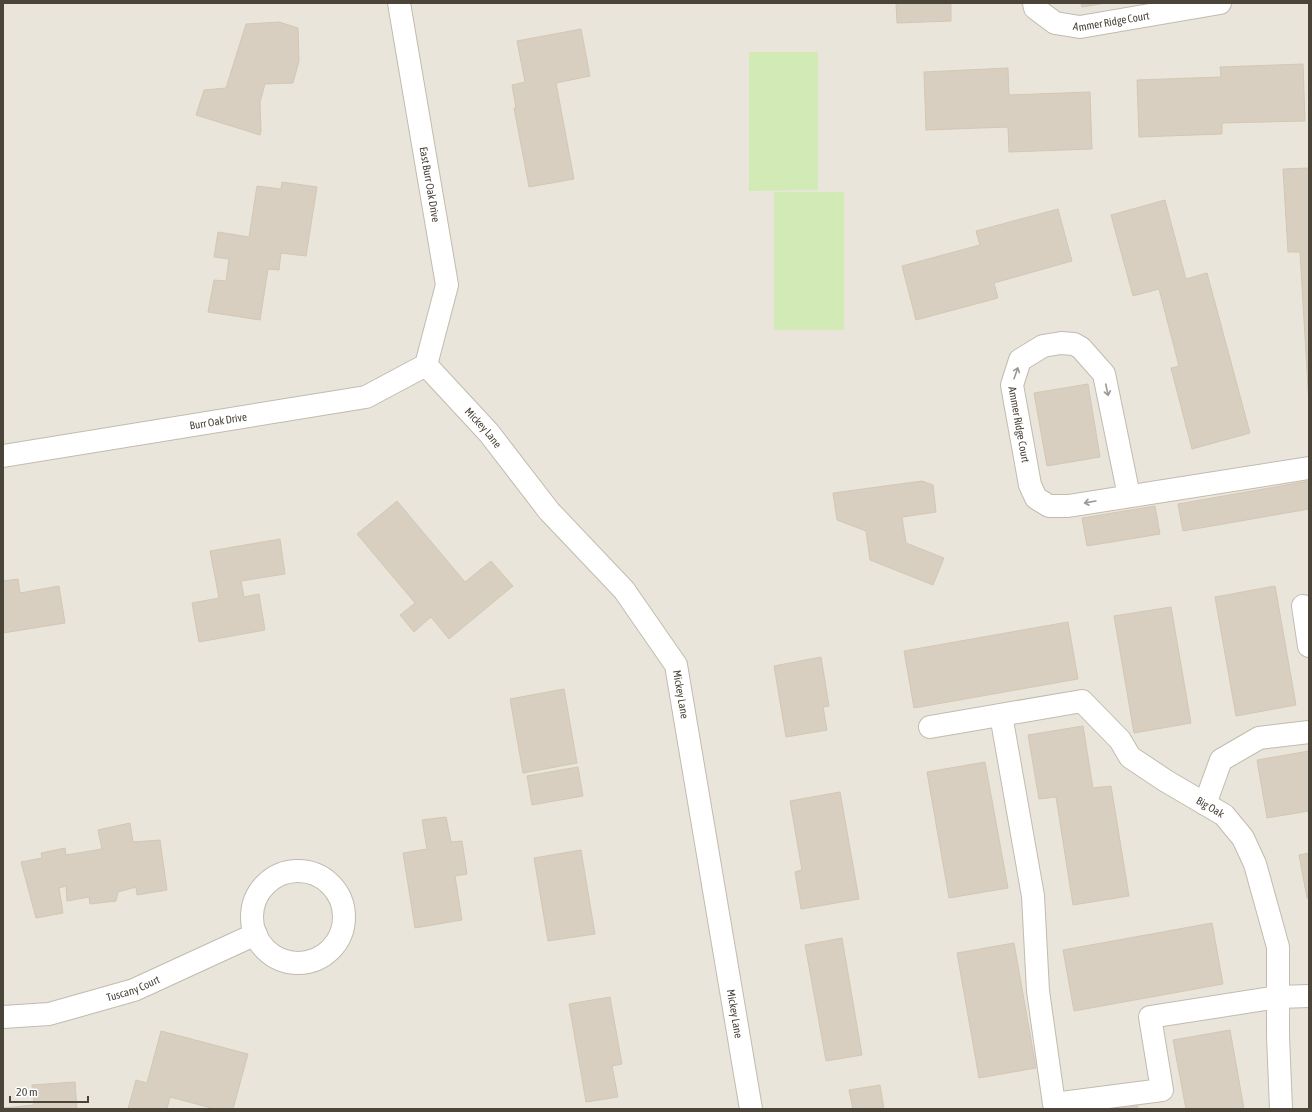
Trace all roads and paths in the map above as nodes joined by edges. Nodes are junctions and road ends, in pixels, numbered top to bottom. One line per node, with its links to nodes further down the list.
1 (398, 3): 4 (street, East Burr Oak Drive)
2 (1034, 3): 3 (street, Ammer Ridge Court)
3 (1220, 3)
4 (426, 365): 5 (street, Burr Oak Drive); 18 (street, Mickey Lane)
5 (3, 456)
6 (1309, 468): 7 (street, Ammer Ridge Court)
7 (1129, 496): 7 (street, Ammer Ridge Court, one-way to 7)
8 (1303, 606): 9 (street)
9 (1309, 646)
10 (1001, 715): 11 (street, Big Oak); 13 (street, Big Oak); 16 (street)
11 (930, 727)
12 (1309, 732): 13 (street)
13 (1205, 804): 16 (street, Big Oak)
14 (256, 934): 14 (street); 17 (street, Tuscany Court)
15 (1309, 996): 16 (street)
16 (1278, 997): 19 (street, Big Oak)
17 (3, 1017)
18 (751, 1109)
19 (1281, 1109)

